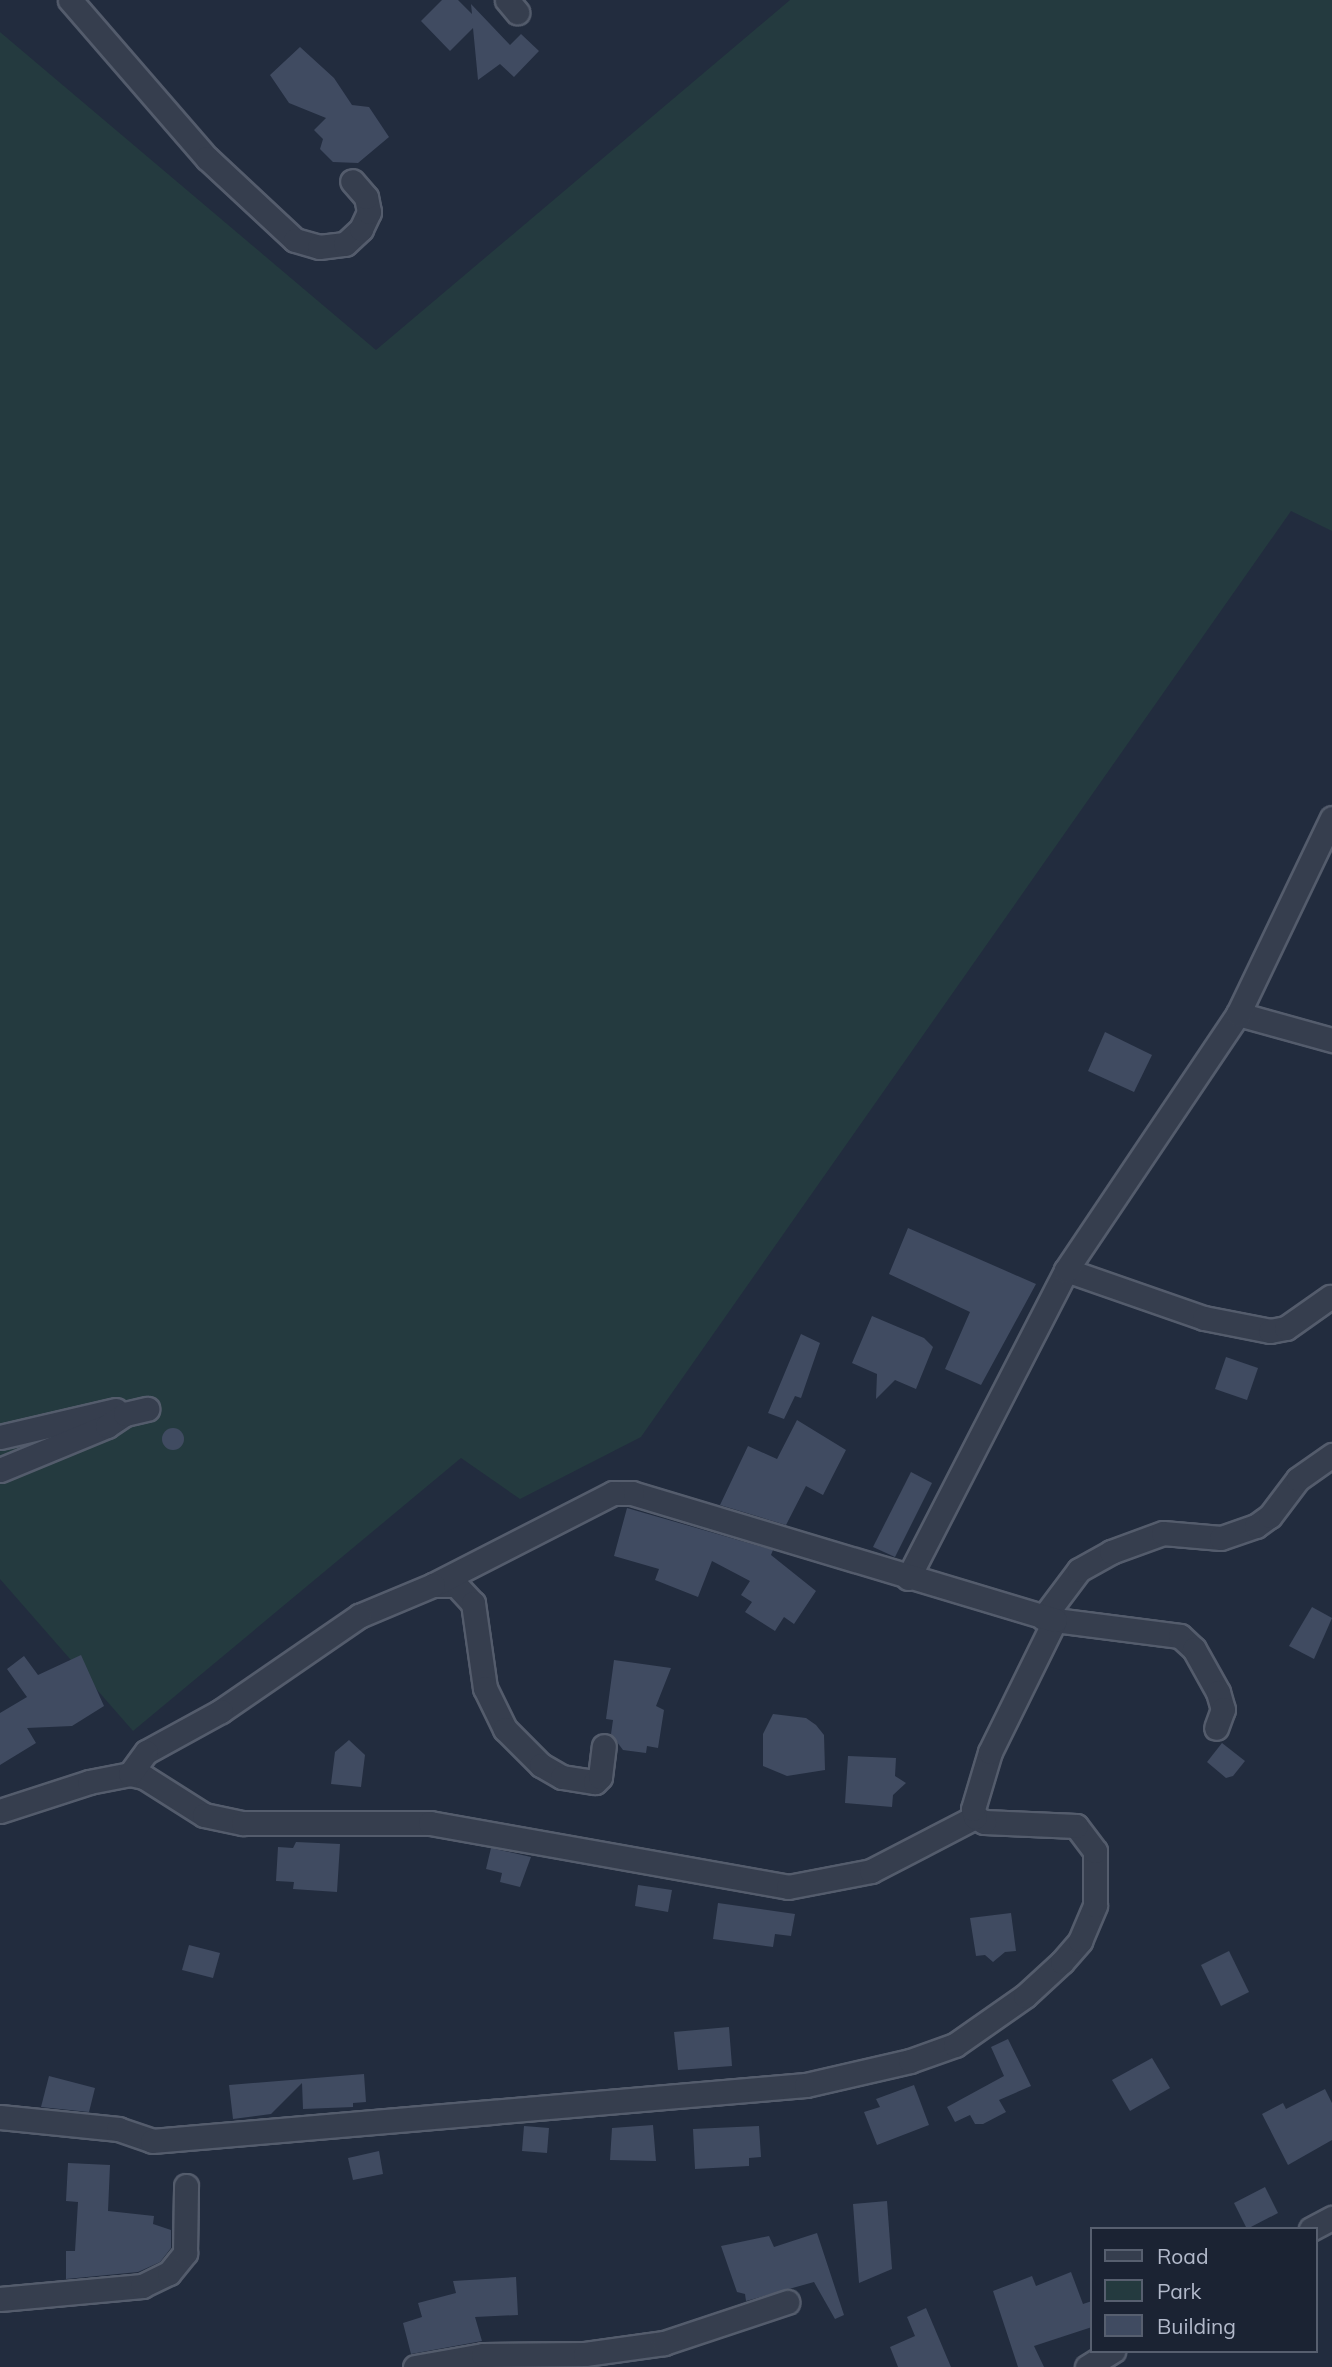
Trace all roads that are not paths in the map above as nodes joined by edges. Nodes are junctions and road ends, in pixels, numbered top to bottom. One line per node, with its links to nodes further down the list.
1 (70, 0): 2 (street)
2 (352, 181)
3 (1332, 818): 4 (street)
4 (1238, 1014): 5 (street); 6 (street)
5 (1332, 1040)
6 (1066, 1270): 7 (street); 11 (street)
7 (1329, 1297)
8 (0, 1437): 10 (street)
9 (1332, 1455): 13 (street)
10 (0, 1470)
11 (908, 1578): 12 (street); 13 (street)
12 (433, 1585): 15 (street); 16 (street)
13 (1049, 1619): 14 (street); 18 (street)
14 (1216, 1728)
15 (604, 1746)
16 (130, 1774): 17 (street); 18 (street)
17 (0, 1811)
18 (975, 1817): 19 (street)
19 (0, 2116)
20 (186, 2186): 23 (street)
21 (1332, 2218): 22 (street)
22 (1315, 2227)
23 (0, 2299)
24 (787, 2302): 26 (street)
25 (1110, 2353): 27 (street)
26 (415, 2367)
27 (1087, 2367)

